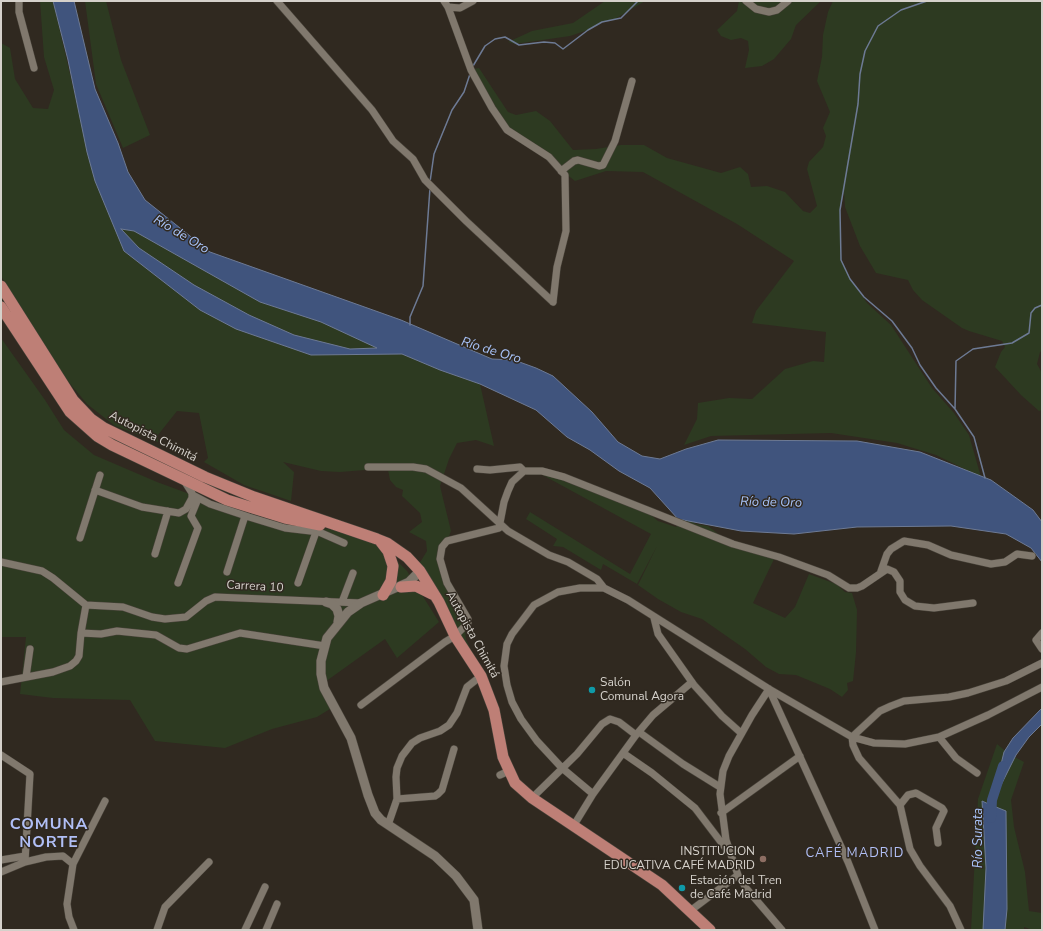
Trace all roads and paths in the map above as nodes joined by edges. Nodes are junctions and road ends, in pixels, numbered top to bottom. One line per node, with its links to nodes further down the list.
1 (19, 1): 7 (street)
2 (277, 1): 9 (street)
3 (473, 1): 6 (street)
4 (746, 1): 5 (street)
5 (788, 1)
6 (446, 4): 9 (street)
7 (34, 68)
8 (632, 81): 9 (street)
9 (562, 171)
10 (1, 286): 22 (highway, Autopista Chimitá)
11 (1, 307): 16 (highway, Autopista Chimitá)
12 (368, 468): 21 (street)
13 (477, 469): 14 (street)
14 (524, 471): 21 (street); 31 (street)
15 (100, 475): 17 (street)
16 (185, 481): 18 (street); 22 (highway, Autopista Chimitá)
17 (95, 490): 19 (street); 24 (street)
18 (195, 497): 19 (street); 20 (street); 34 (street)
19 (168, 511): 27 (street)
20 (245, 516): 23 (street); 32 (street)
21 (501, 524): 37 (street); 49 (street)
22 (332, 525): 25 (highway, Autopista Chimitá)
23 (316, 532): 26 (street); 35 (street)
24 (80, 538)
25 (377, 538): 30 (highway, Autopista Chimitá); 38 (highway)
26 (344, 543)
27 (155, 554)
28 (1032, 556): 31 (street)
29 (1, 562): 44 (street)
30 (420, 571): 36 (street); 41 (highway, Autopista Chimitá)
31 (881, 571): 43 (street)
32 (228, 572)
33 (352, 573): 40 (street)
34 (178, 583)
35 (298, 583)
36 (401, 587): 38 (street); 41 (highway)
37 (604, 588): 45 (street); 69 (street)
38 (383, 595): 42 (street)
39 (326, 602): 40 (street, Carrera 10); 44 (street, Carrera 10); 46 (street)
40 (342, 602): 42 (street, Carrera 10)
41 (439, 602): 49 (highway, Autopista Chimitá)
42 (361, 603): 46 (street)
43 (973, 603)
44 (86, 605): 47 (street)
45 (654, 618): 57 (street); 59 (street)
46 (338, 622): 50 (street)
47 (81, 632): 50 (street); 55 (street)
48 (1042, 633): 52 (street)
49 (455, 636): 54 (highway, Autopista Chimitá); 60 (street)
50 (325, 646): 79 (street)
51 (30, 649): 55 (street)
52 (1042, 649)
53 (1042, 663): 63 (street)
54 (481, 676): 73 (highway, Autopista Chimitá); 74 (street)
55 (26, 677): 56 (street)
56 (1, 682)
57 (692, 682): 61 (street); 62 (street)
58 (1042, 687): 64 (street)
59 (769, 690): 61 (street); 63 (street); 68 (street)
60 (361, 705)
61 (741, 732): 71 (street)
62 (638, 733): 66 (street); 69 (street); 71 (street)
63 (852, 737): 64 (street); 76 (street)
64 (939, 737): 70 (street)
65 (454, 749): 74 (street)
66 (623, 753): 72 (street); 81 (street)
67 (1, 755): 82 (street)
68 (800, 756): 77 (street); 98 (street)
69 (562, 768): 72 (street); 73 (street)
70 (977, 773)
71 (720, 787): 77 (street)
72 (593, 794): 78 (street)
73 (532, 798): 78 (highway, Autopista Chimitá)
74 (397, 799): 79 (street)
75 (105, 801): 85 (street)
76 (900, 805): 80 (street); 99 (street)
77 (721, 813): 81 (street)
78 (574, 824): 90 (highway, Autopista Chimitá)
79 (388, 825): 95 (street)
80 (938, 843)
81 (729, 852): 87 (street)
82 (25, 859): 83 (street); 85 (street); 86 (street)
83 (1, 860)
84 (208, 862): 92 (street)
85 (73, 864): 91 (street)
86 (1, 872)
87 (738, 875): 90 (street); 97 (street)
88 (265, 887): 93 (street)
89 (277, 904): 94 (street)
90 (690, 911): 96 (highway, Autopista Chimitá)
91 (74, 930)
92 (157, 930)
93 (245, 930)
94 (266, 930)
95 (478, 930)
96 (710, 930)
97 (782, 930)
98 (875, 930)
99 (961, 930)

